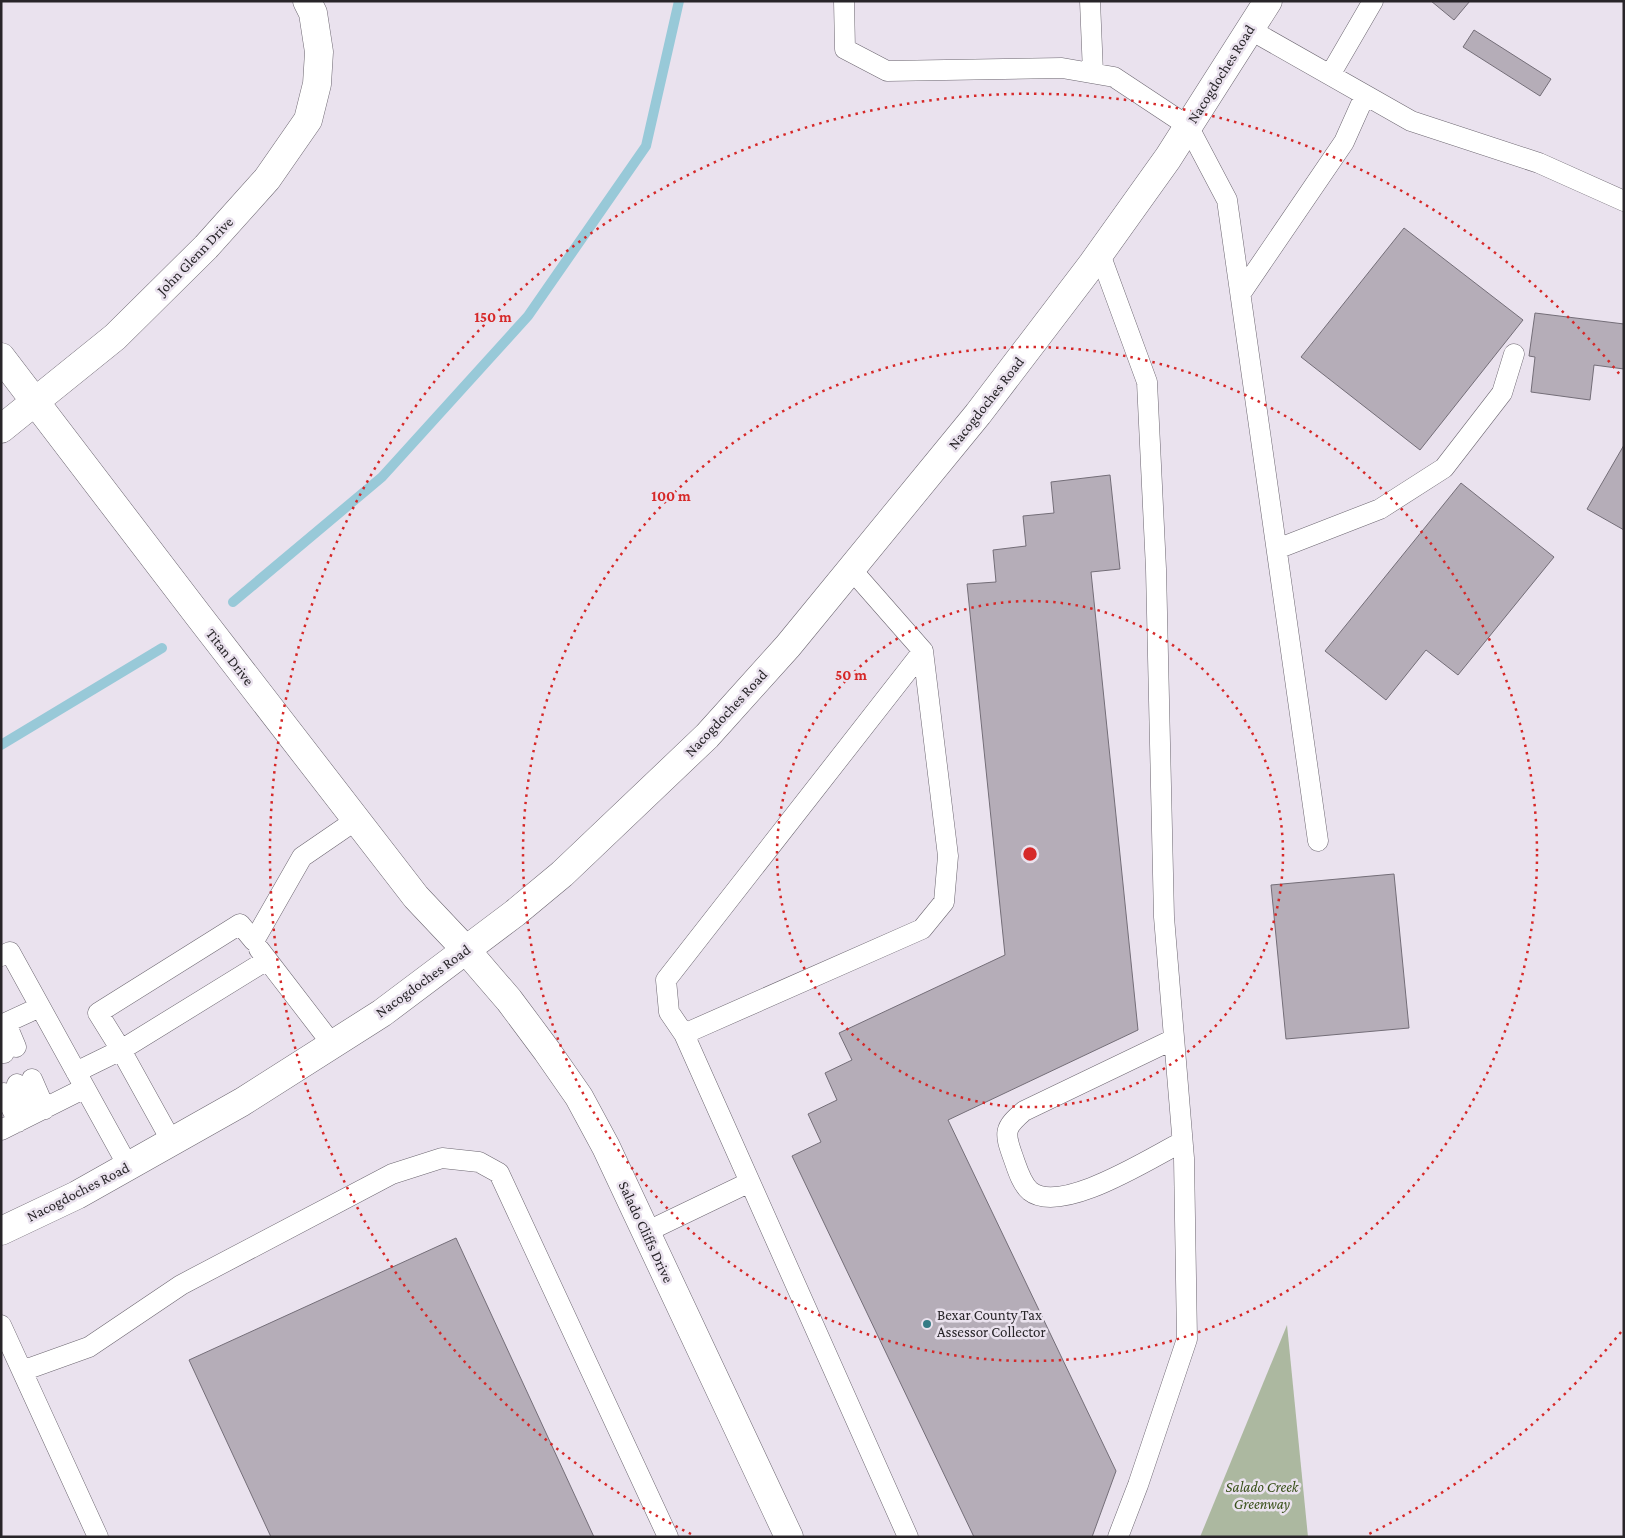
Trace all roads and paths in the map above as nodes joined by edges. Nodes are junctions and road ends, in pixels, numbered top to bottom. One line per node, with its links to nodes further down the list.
1 (307, 1): 16 (street, John Glenn Drive)
2 (844, 1): 7 (lane)
3 (1090, 1): 7 (lane)
4 (1268, 1): 6 (street, Nacogdoches Road)
5 (1374, 1): 8 (lane)
6 (1249, 29): 8 (lane); 10 (street, Nacogdoches Road)
7 (1093, 73): 10 (lane)
8 (1330, 76): 9 (lane)
9 (1365, 95): 11 (lane); 13 (lane)
10 (1188, 126): 12 (street, Nacogdoches Road); 13 (lane)
11 (1624, 201)
12 (1100, 254): 19 (street, Nacogdoches Road); 30 (lane)
13 (1241, 294): 18 (lane)
14 (1514, 354): 18 (lane)
15 (1, 357): 16 (street, Titan Drive)
16 (36, 401): 17 (street, John Glenn Drive); 21 (street, Titan Drive)
17 (1, 429)
18 (1277, 549): 22 (lane)
19 (851, 569): 20 (lane); 24 (street, Nacogdoches Road)
20 (923, 651): 29 (lane); 29 (lane)
21 (356, 820): 23 (lane); 24 (street, Titan Drive)
22 (1318, 841)
23 (254, 941): 26 (lane); 33 (lane)
24 (466, 950): 31 (street, Nacogdoches Road); 41 (street, Salado Cliffs Drive)
25 (1, 956): 27 (lane)
26 (267, 960): 31 (lane); 33 (lane)
27 (40, 1007): 28 (lane); 34 (lane)
28 (4, 1024): 32 (lane)
29 (684, 1034): 39 (lane)
30 (1174, 1039): 37 (lane); 37 (lane)
31 (332, 1044): 36 (street, Nacogdoches Road)
32 (7, 1049)
33 (120, 1050): 34 (lane); 36 (lane)
34 (80, 1080): 35 (lane); 38 (lane)
35 (24, 1119): 35 (lane)
36 (172, 1142): 38 (street, Nacogdoches Road)
37 (1182, 1142): 48 (lane)
38 (128, 1166): 40 (street, Nacogdoches Road)
39 (750, 1182): 41 (lane); 47 (lane)
40 (1, 1230)
41 (646, 1232): 46 (street, Salado Cliffs Drive)
42 (1, 1326): 43 (lane)
43 (22, 1371): 44 (lane); 45 (lane)
44 (98, 1537)
45 (668, 1537)
46 (789, 1537)
47 (908, 1537)
48 (1118, 1537)

